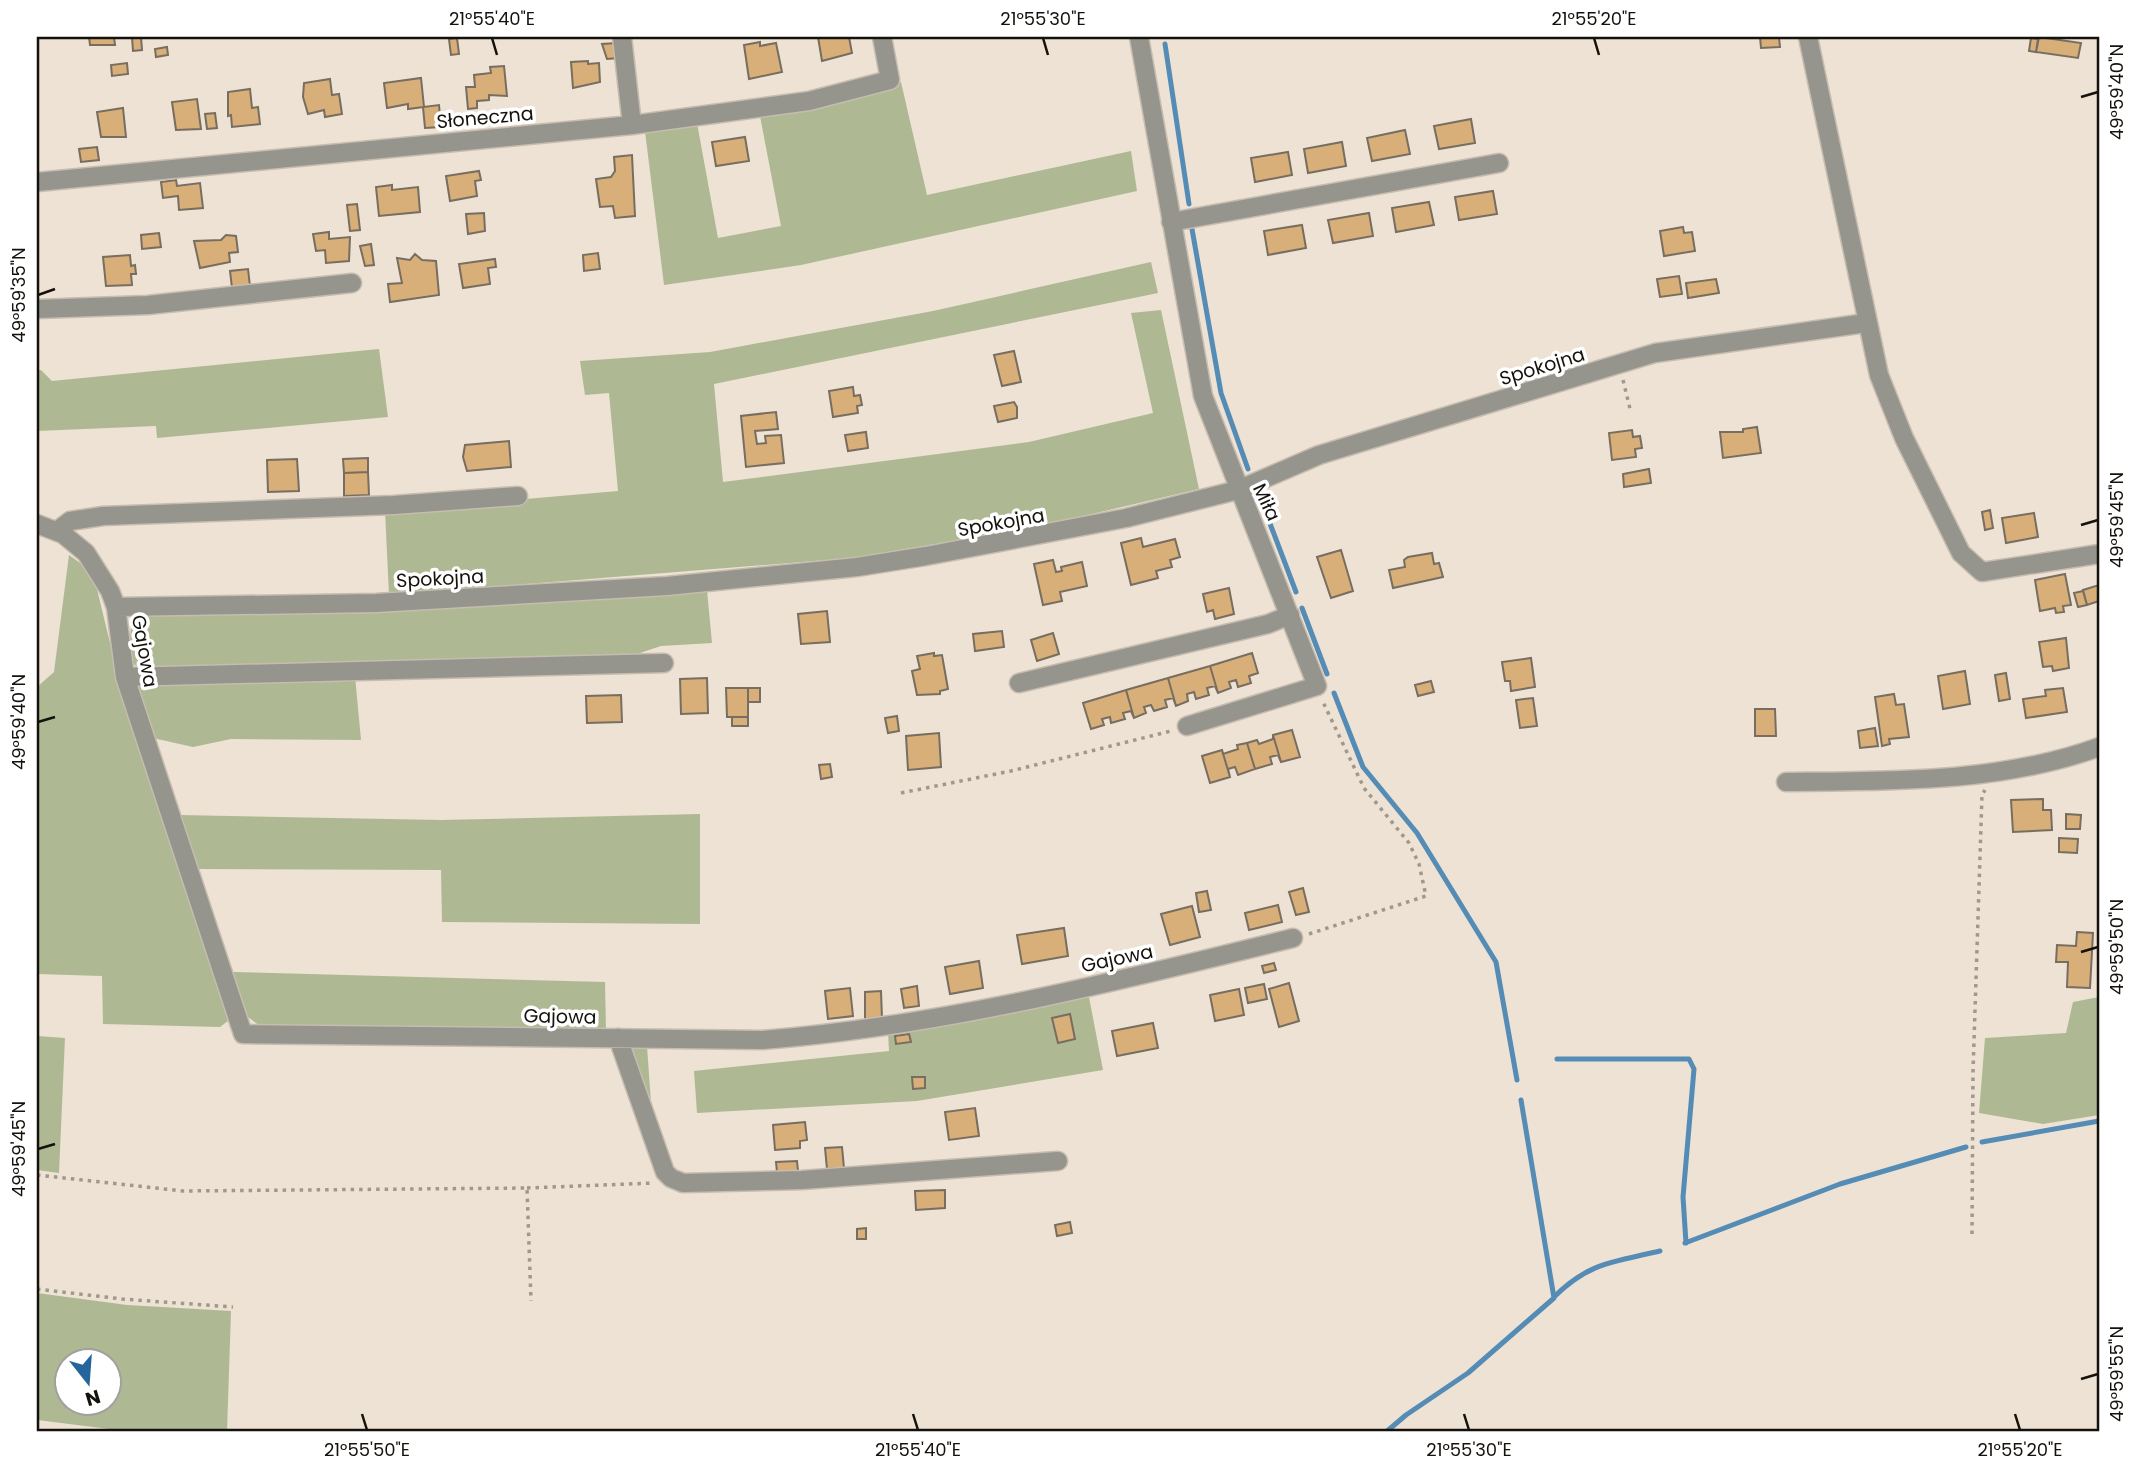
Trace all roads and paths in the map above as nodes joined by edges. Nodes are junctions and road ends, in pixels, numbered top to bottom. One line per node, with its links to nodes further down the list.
1 (622, 37): 5 (street)
2 (882, 37): 5 (street, Słoneczna)
3 (1139, 37): 8 (street, Miła)
4 (1808, 37): 11 (street)
5 (632, 125): 7 (street, Słoneczna)
6 (1499, 163): 8 (street)
7 (37, 182)
8 (1171, 222): 14 (street, Miła)
9 (352, 283): 10 (street)
10 (37, 309)
11 (1866, 323): 12 (street, Spokojna); 18 (street)
12 (1619, 364): 13 (path); 14 (street, Spokojna)
13 (1631, 413)
14 (1238, 490): 19 (street, Spokojna); 20 (street, Miła)
15 (518, 496): 17 (street)
16 (37, 524): 17 (street, Gajowa)
17 (57, 531): 19 (street, Gajowa)
18 (2099, 554)
19 (116, 607): 22 (street, Gajowa)
20 (1290, 614): 23 (street); 24 (street, Miła)
21 (664, 663): 22 (street)
22 (125, 677): 31 (street, Gajowa)
23 (1019, 684)
24 (1317, 686): 25 (street); 30 (path)
25 (1187, 726): 29 (path)
26 (2099, 747): 27 (street)
27 (1786, 782)
28 (1990, 786): 36 (path)
29 (901, 793)
30 (1293, 938): 31 (street, Gajowa)
31 (618, 1038): 34 (street)
32 (1058, 1161): 34 (street)
33 (37, 1175): 35 (path)
34 (671, 1178): 35 (path)
35 (527, 1188): 38 (path)
36 (1972, 1234)
37 (37, 1289): 39 (path)
38 (531, 1301)
39 (233, 1307)

